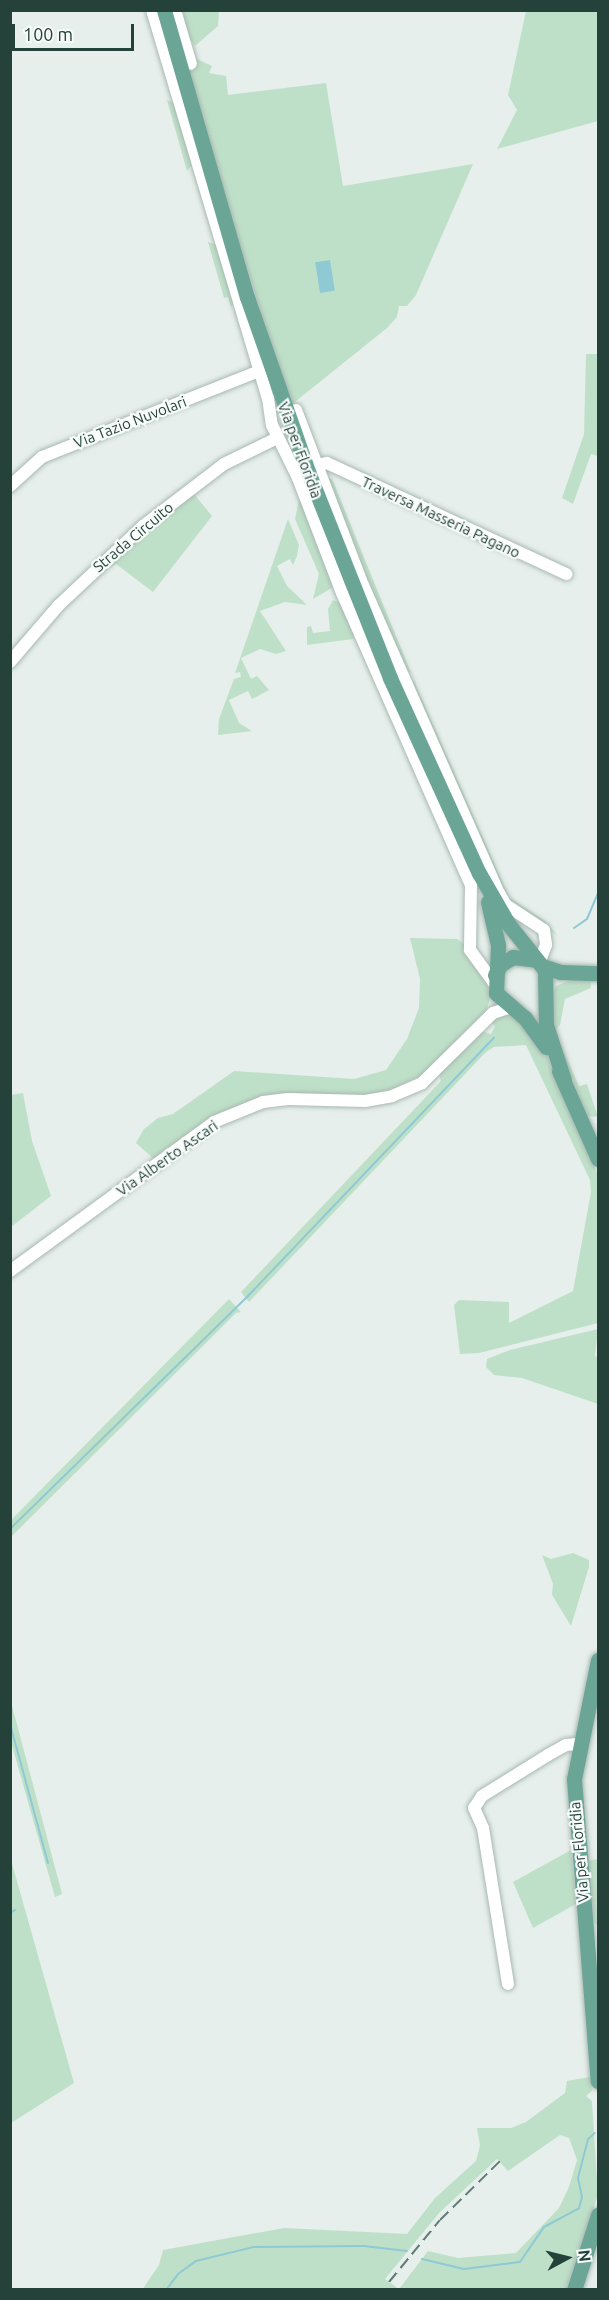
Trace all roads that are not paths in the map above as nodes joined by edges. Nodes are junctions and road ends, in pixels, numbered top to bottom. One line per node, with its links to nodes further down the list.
1 (152, 10): 5 (street)
2 (164, 10): 12 (main road, Via per Floridia)
3 (175, 10): 4 (street)
4 (191, 64)
5 (259, 371): 7 (street); 9 (street, Via Tazio Nuvolari)
6 (296, 410): 8 (street)
7 (277, 438): 11 (street, Strada Circuito); 13 (street)
8 (316, 465): 10 (street, Traversa Masseria Pagano); 14 (street)
9 (10, 486)
10 (566, 574)
11 (10, 662)
12 (479, 873): 14 (main road); 17 (main road)
13 (477, 962): 17 (street); 17 (street)
14 (539, 963): 15 (main road); 17 (main road); 18 (main road)
15 (571, 972): 16 (main road); 18 (main road)
16 (598, 973)
17 (497, 976): 19 (main road); 20 (street)
18 (547, 990): 19 (main road); 21 (main road)
19 (512, 1008): 20 (street); 21 (main road)
20 (493, 1013): 23 (street, Via Alberto Ascari)
21 (564, 1080): 22 (main road)
22 (598, 1159)
23 (10, 1271)
24 (598, 1660): 25 (main road, Via per Floridia)
25 (578, 1744): 26 (street); 27 (main road, Via per Floridia)
26 (508, 1984)
27 (598, 2081)
28 (598, 2215): 29 (main road)
29 (574, 2289)

